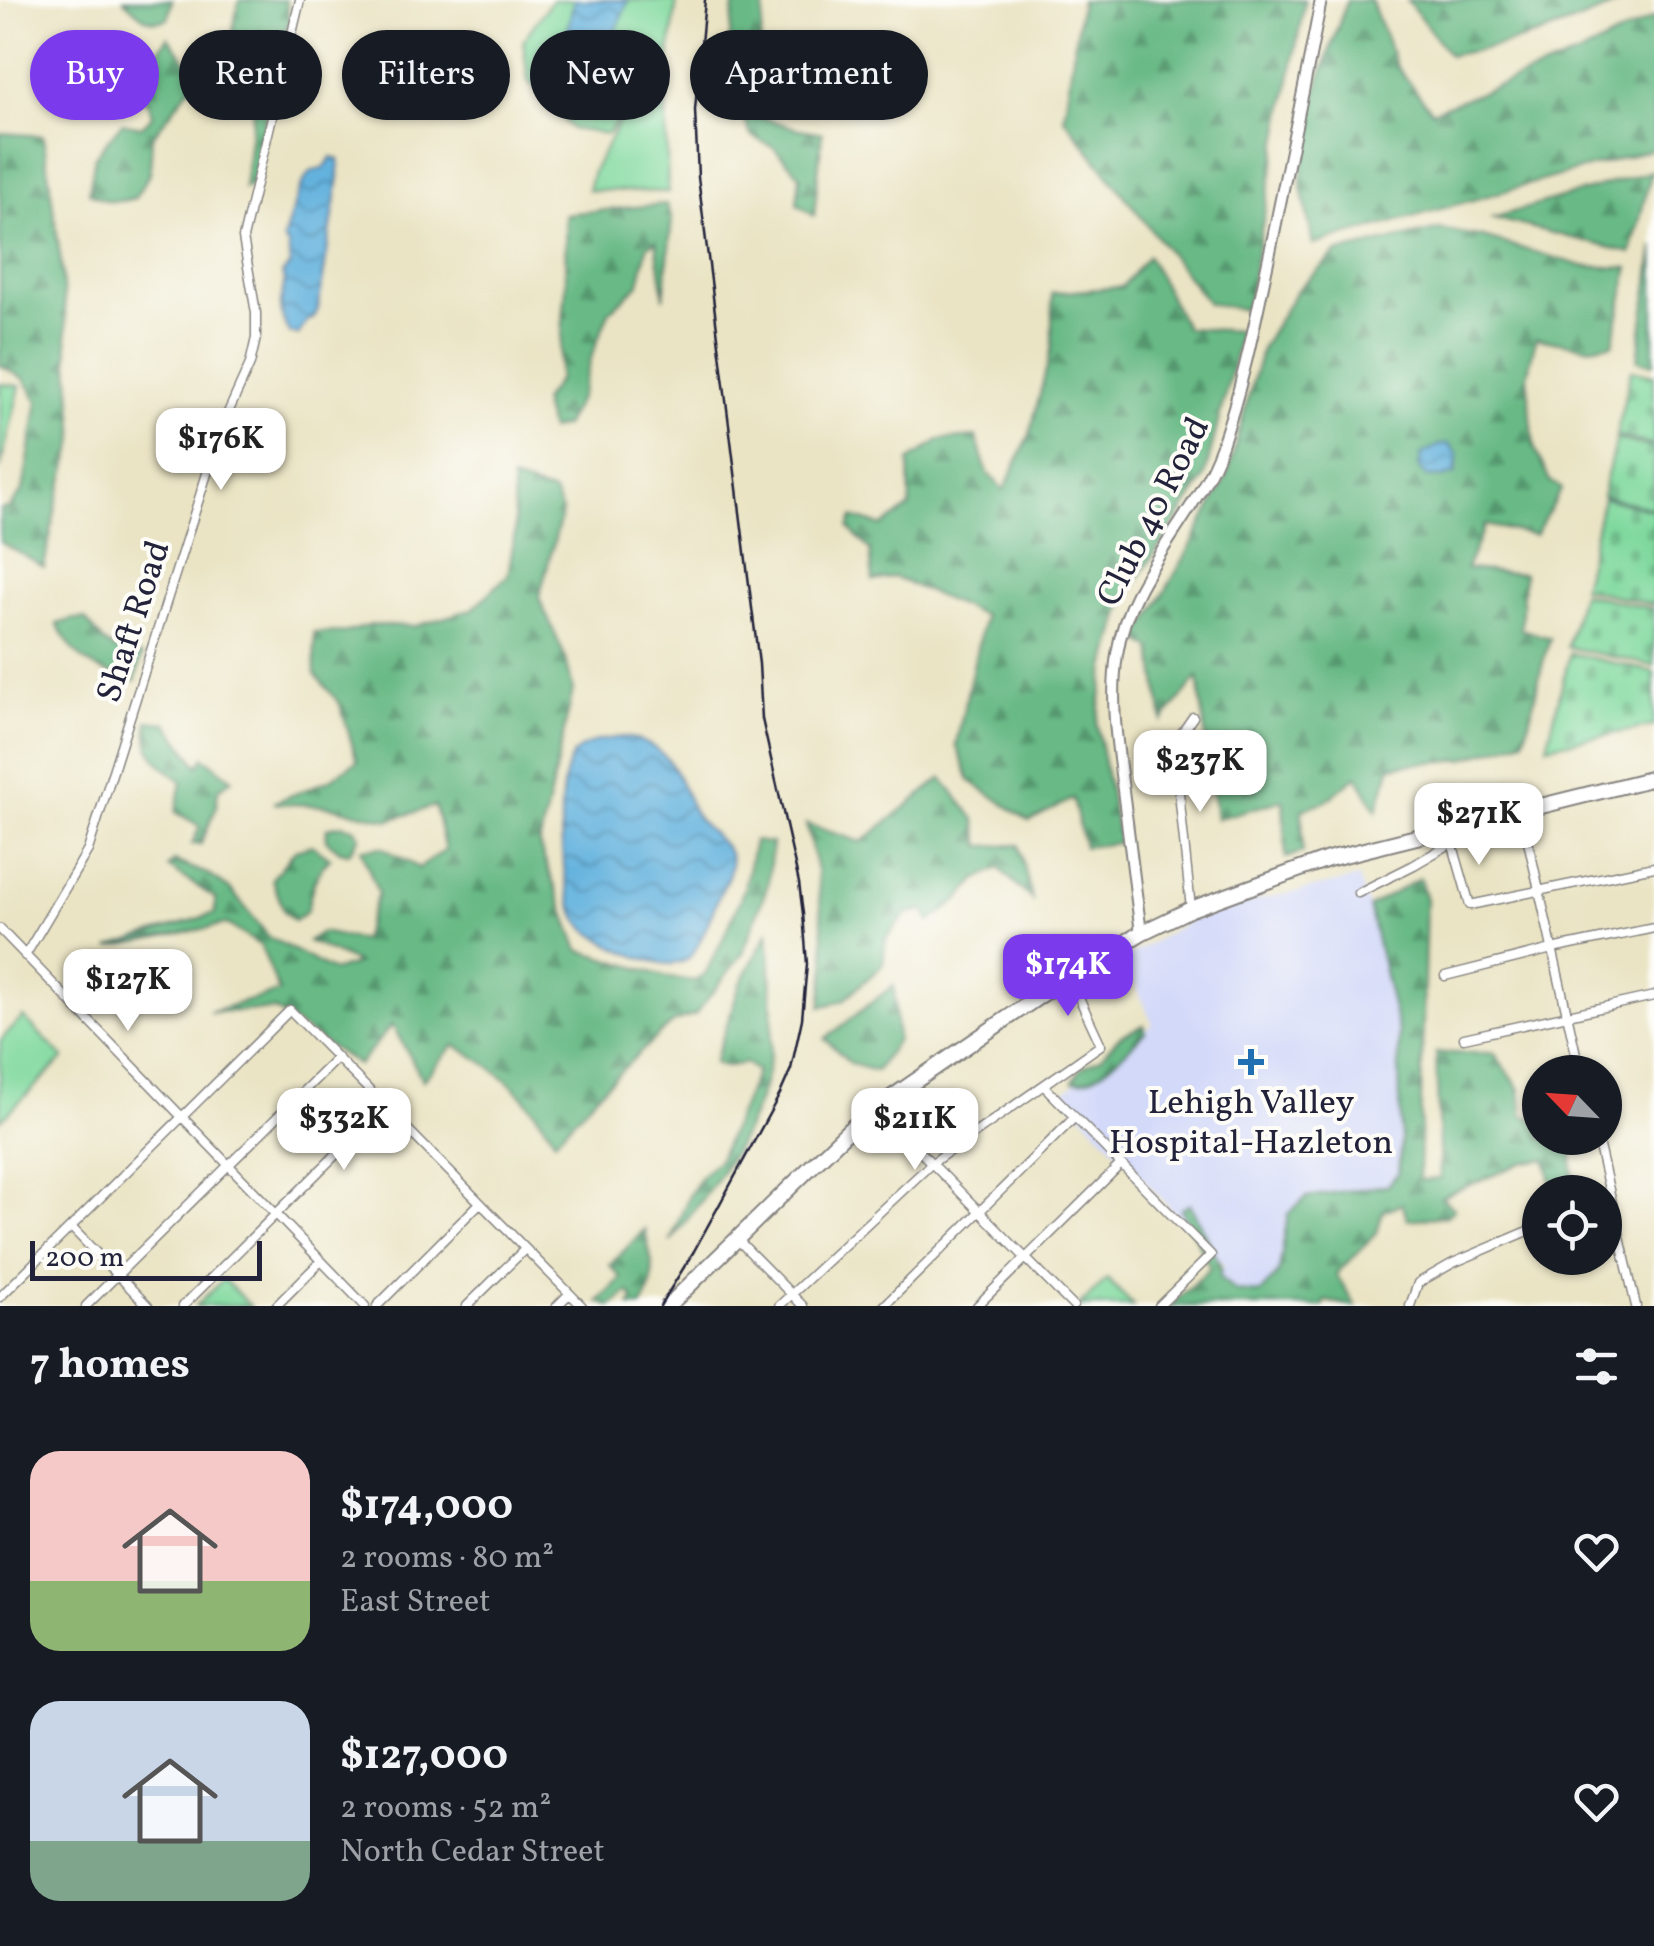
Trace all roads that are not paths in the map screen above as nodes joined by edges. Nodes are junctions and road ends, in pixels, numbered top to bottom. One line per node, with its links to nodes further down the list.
1 (300, 0): 16 (street, Shaft Road)
2 (1321, 0): 14 (street, Club 40 Road)
3 (1193, 717): 11 (street)
4 (1654, 778): 5 (highway)
5 (1521, 810): 6 (highway); 9 (street)
6 (1499, 815): 7 (street); 11 (highway)
7 (1452, 842): 9 (street); 10 (street)
8 (1654, 867): 9 (street)
9 (1538, 892): 15 (street)
10 (1358, 893)
11 (1191, 909): 14 (highway)
12 (1654, 928): 15 (street)
13 (0, 929): 16 (street)
14 (1141, 933): 17 (highway)
15 (1552, 949): 18 (street); 20 (street)
16 (25, 956): 28 (street)
17 (1069, 976): 24 (street); 26 (highway)
18 (1445, 976)
19 (1654, 996): 20 (street)
20 (1566, 1016): 21 (street); 22 (street)
21 (1464, 1038)
22 (1576, 1055)
23 (337, 1058): 25 (street); 28 (street); 31 (street)
24 (1044, 1086): 27 (street); 29 (street)
25 (385, 1106): 32 (street); 34 (street)
26 (876, 1108): 29 (street); 37 (highway)
27 (1075, 1117): 30 (street); 33 (street)
28 (183, 1118): 31 (street); 35 (street)
29 (932, 1163): 33 (street); 44 (street)
30 (1121, 1164): 40 (street); 61 (street)
31 (228, 1166): 34 (street); 42 (street)
32 (480, 1203): 38 (street); 51 (street)
33 (980, 1212): 40 (street); 58 (street)
34 (277, 1214): 41 (street); 48 (street)
35 (70, 1227): 42 (street); 45 (street)
36 (1522, 1234): 62 (street)
37 (736, 1239): 44 (street); 55 (highway)
38 (525, 1249): 43 (street); 52 (street)
39 (1622, 1252): 63 (street)
40 (1026, 1258): 59 (street); 60 (street)
41 (322, 1262): 49 (street); 50 (street)
42 (118, 1275): 46 (street); 47 (street)
43 (570, 1294): 53 (street); 54 (street)
44 (791, 1294): 56 (street); 57 (street)
45 (0, 1297)
46 (86, 1306)
47 (148, 1306)
48 (183, 1306)
49 (276, 1306)
50 (365, 1306)
51 (376, 1306)
52 (468, 1306)
53 (557, 1306)
54 (582, 1306)
55 (668, 1306)
56 (779, 1306)
57 (803, 1306)
58 (884, 1306)
59 (977, 1306)
60 (1073, 1306)
61 (1159, 1306)
62 (1410, 1306)
63 (1636, 1306)

